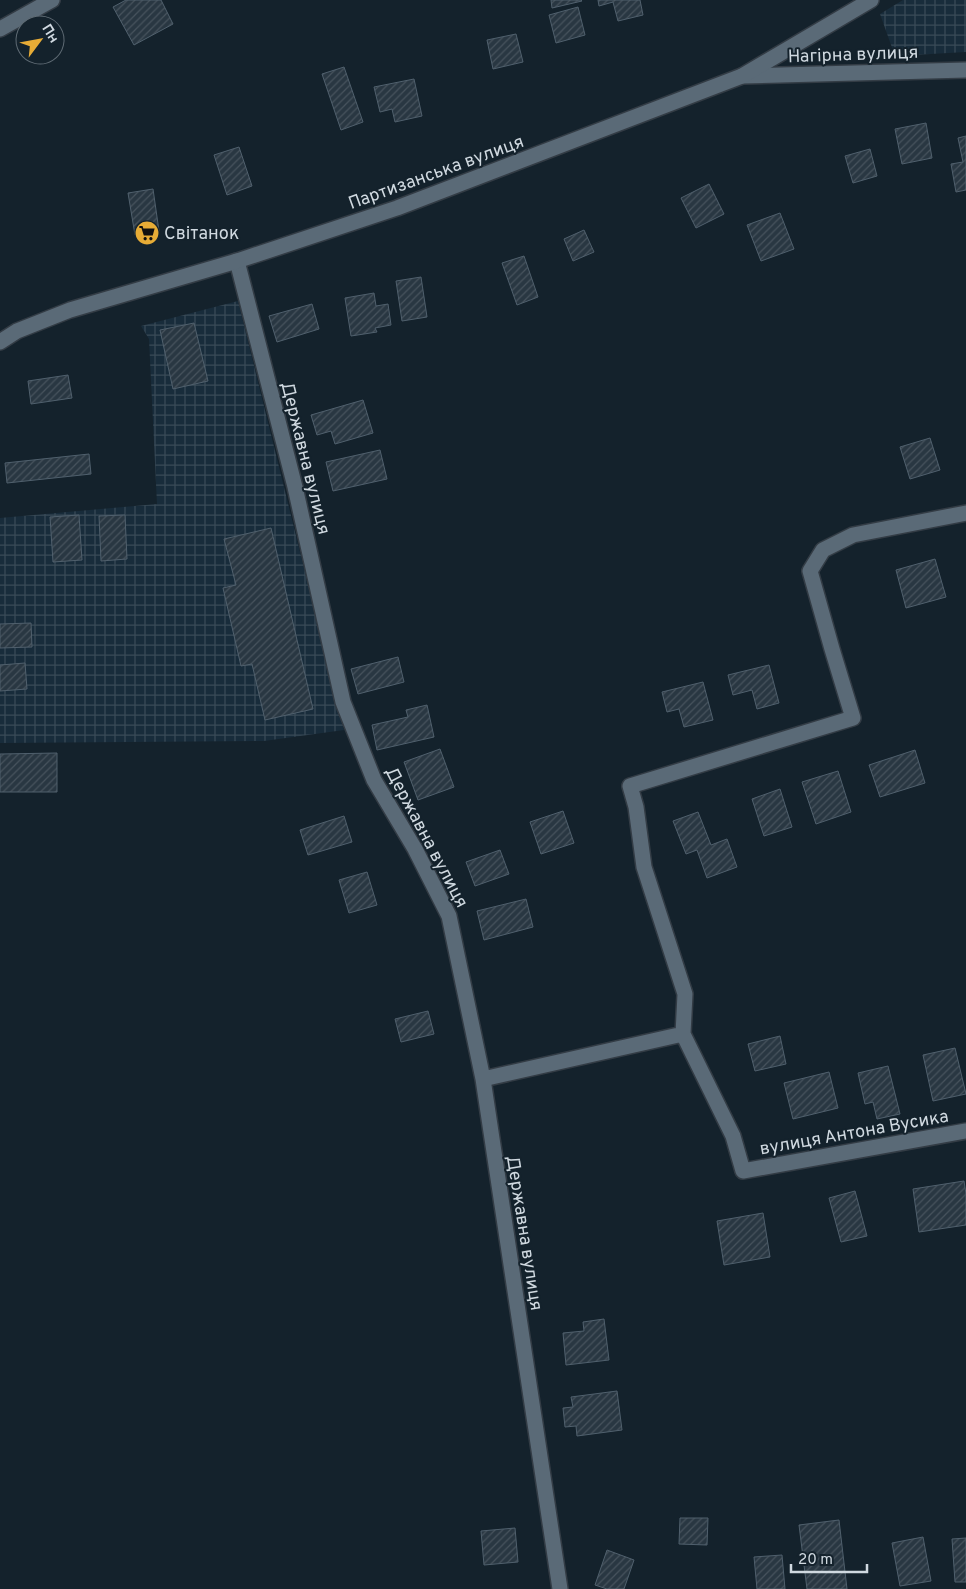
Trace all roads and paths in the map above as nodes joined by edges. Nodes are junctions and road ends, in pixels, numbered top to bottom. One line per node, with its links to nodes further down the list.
1 (52, 0): 3 (street)
2 (871, 0): 5 (street, Партизанська вулиця)
3 (0, 29)
4 (966, 70): 5 (street, Нагірна вулиця)
5 (742, 76): 6 (street, Партизанська вулиця)
6 (237, 261): 7 (street, Партизанська вулиця); 10 (street, Державна вулиця)
7 (0, 342)
8 (966, 513): 9 (street)
9 (683, 1034): 10 (street); 11 (street, вулиця Антона Вусика)
10 (483, 1079): 12 (street, Державна вулиця)
11 (966, 1131)
12 (560, 1589)

